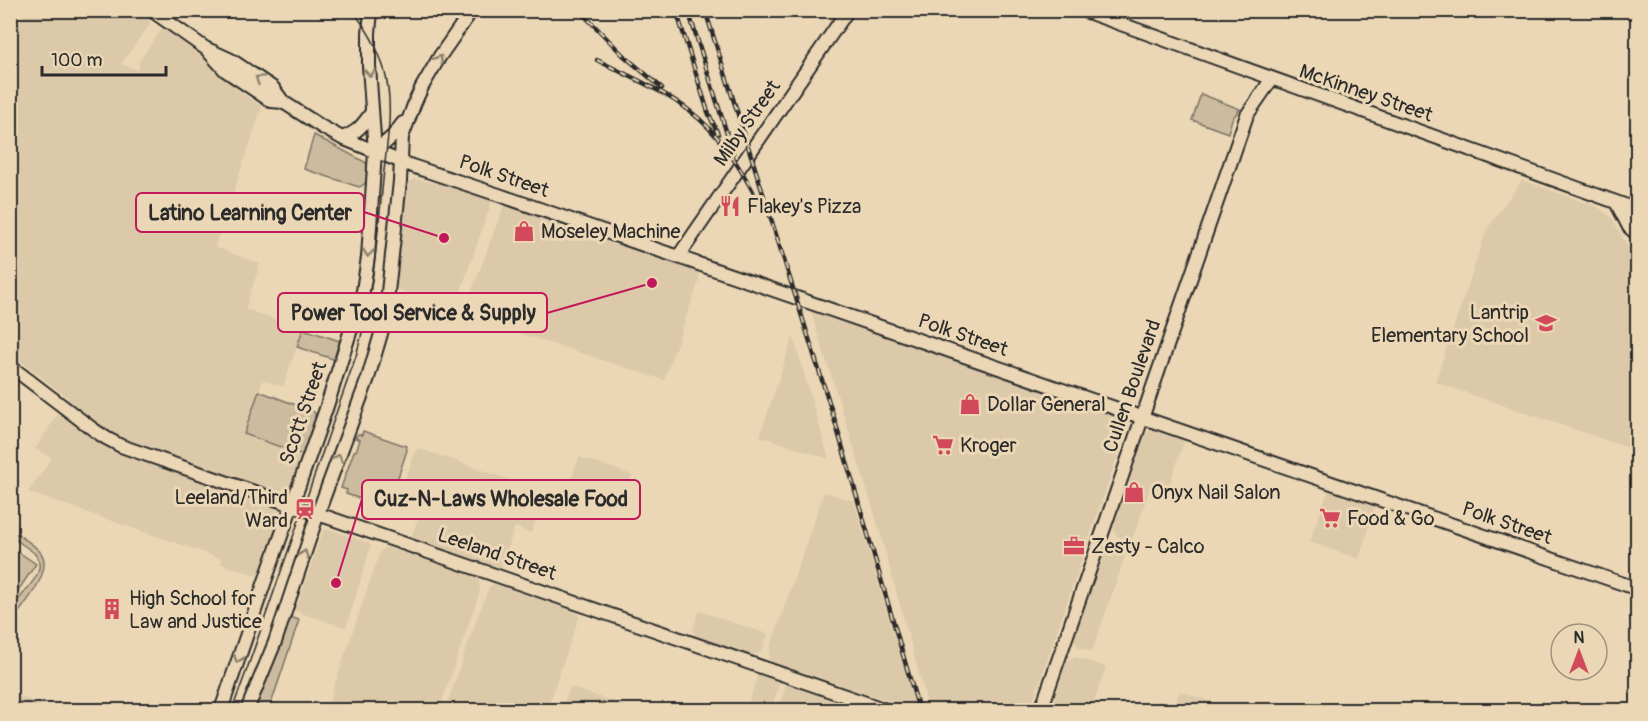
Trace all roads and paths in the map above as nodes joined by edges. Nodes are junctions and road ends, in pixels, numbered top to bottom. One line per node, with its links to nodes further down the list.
1 (151, 10): 9 (main road, Polk Street)
2 (371, 10): 8 (main road, Scott Street, one-way to 8)
3 (472, 10): 7 (main road, one-way to 3)
4 (848, 10): 15 (main road, Milby Street)
5 (1082, 10): 6 (main road, McKinney Street)
6 (1271, 80): 12 (main road, McKinney Street); 17 (main road, Cullen Boulevard)
7 (412, 110): 10 (main road); 11 (main road)
8 (372, 112): 9 (main road); 10 (main road, Scott Street)
9 (342, 138): 10 (main road, Polk Street)
10 (375, 152): 11 (main road, Polk Street); 18 (main road, Scott Street, one-way to 18)
11 (401, 162): 15 (main road, Polk Street); 19 (main road, one-way to 11)
12 (1617, 204): 13 (main road, McKinney Street); 14 (main road)
13 (1638, 210)
14 (1638, 235)
15 (678, 257): 17 (main road, Polk Street)
16 (10, 366): 18 (main road, Leeland Street)
17 (1142, 418): 20 (main road, Polk Street); 24 (main road, Cullen Boulevard)
18 (292, 504): 19 (main road, Leeland Street); 21 (main road, Scott Street, one-way to 21)
19 (318, 513): 22 (main road, one-way to 19); 23 (main road, Leeland Street)
20 (1638, 589)
21 (221, 711)
22 (247, 711)
23 (886, 711)
24 (1041, 711)

